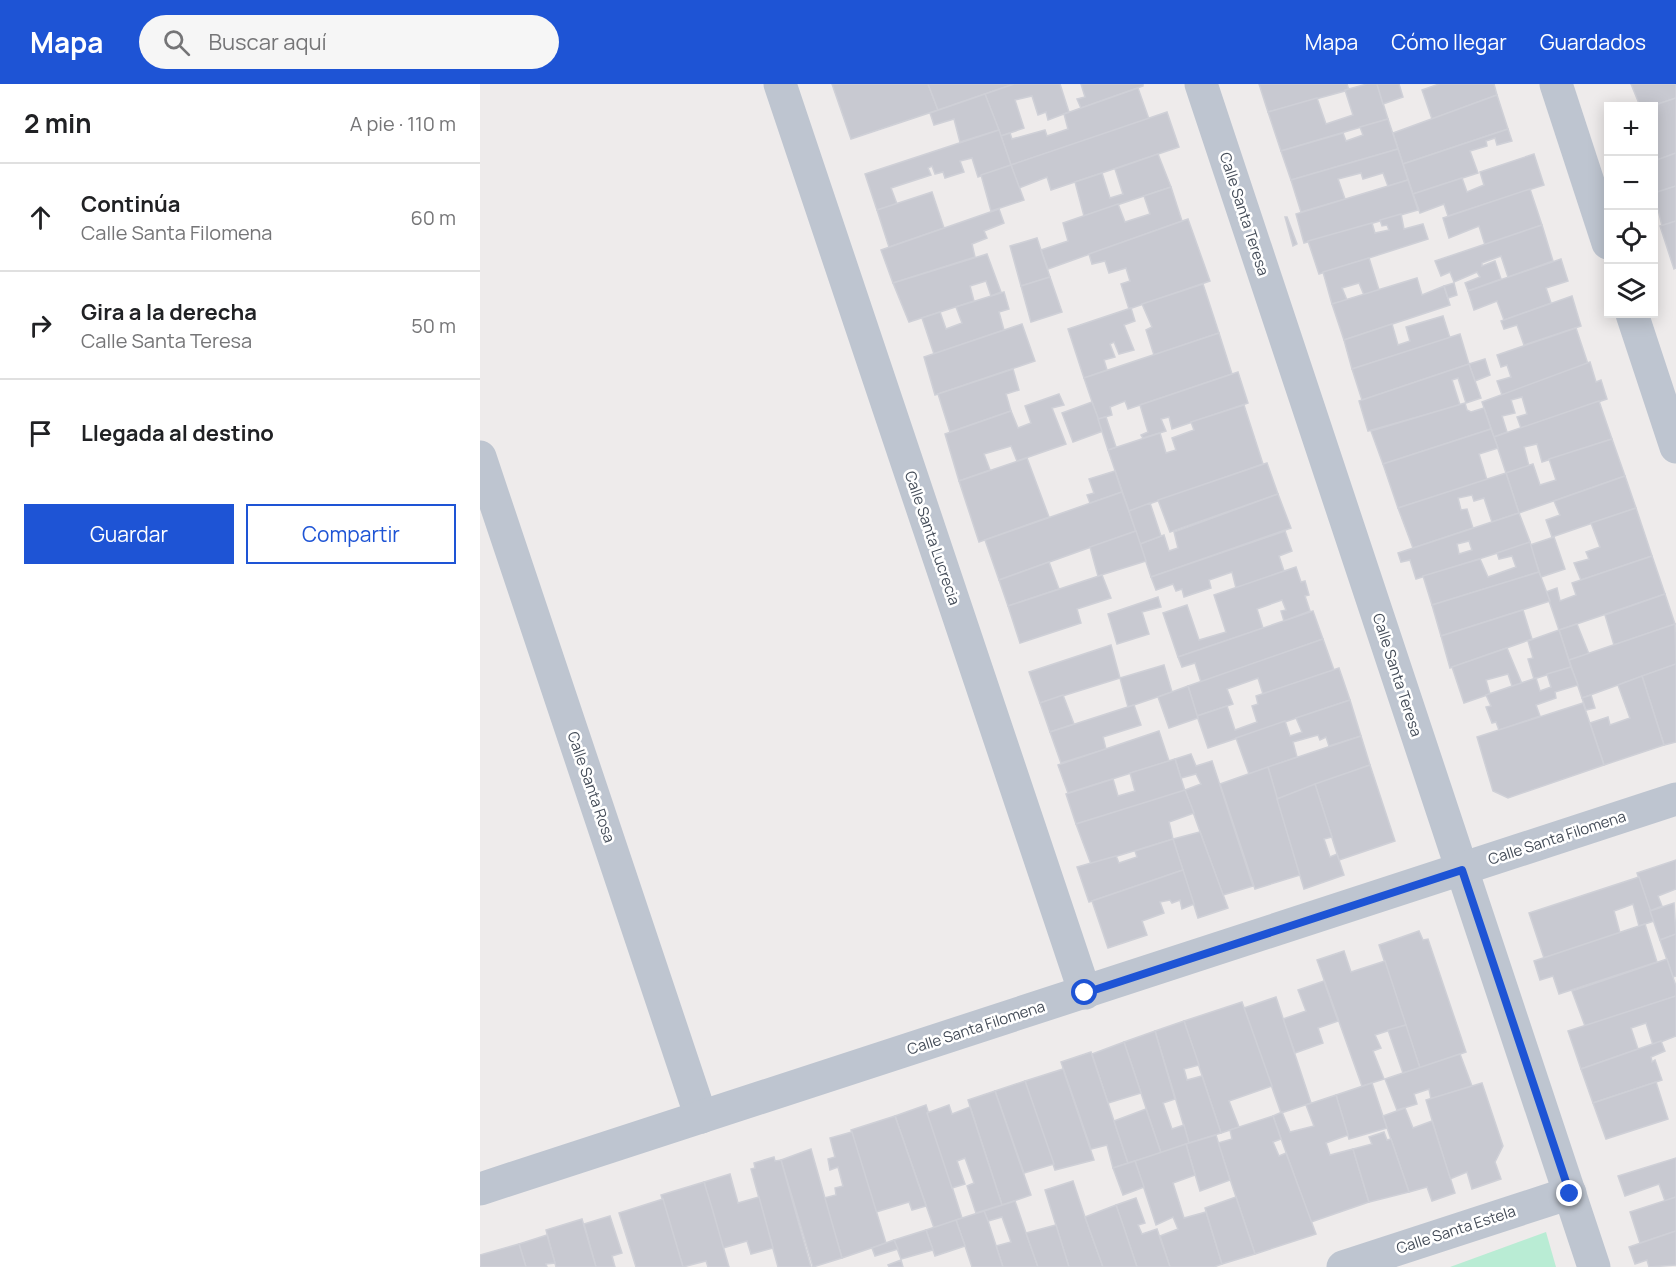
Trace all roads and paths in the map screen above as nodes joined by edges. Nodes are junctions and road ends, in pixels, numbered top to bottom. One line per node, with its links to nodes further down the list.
1 (780, 84): 10 (street, Calle Santa Lucrecia)
2 (1201, 84): 9 (street, Calle Santa Teresa)
3 (1556, 84): 4 (street)
4 (1604, 231)
5 (1633, 318): 6 (street)
6 (1676, 447)
7 (480, 457): 11 (street, Calle Santa Rosa)
8 (1676, 799): 9 (street, Calle Santa Filomena)
9 (1462, 870): 10 (street, Calle Santa Filomena); 13 (street, Calle Santa Teresa)
10 (1085, 993): 11 (street, Calle Santa Filomena)
11 (701, 1117): 12 (street, Calle Santa Filomena)
12 (480, 1189)
13 (1570, 1194): 14 (street, Calle Santa Estela); 15 (street, Calle Santa Teresa)
14 (1343, 1267)
15 (1594, 1267)

